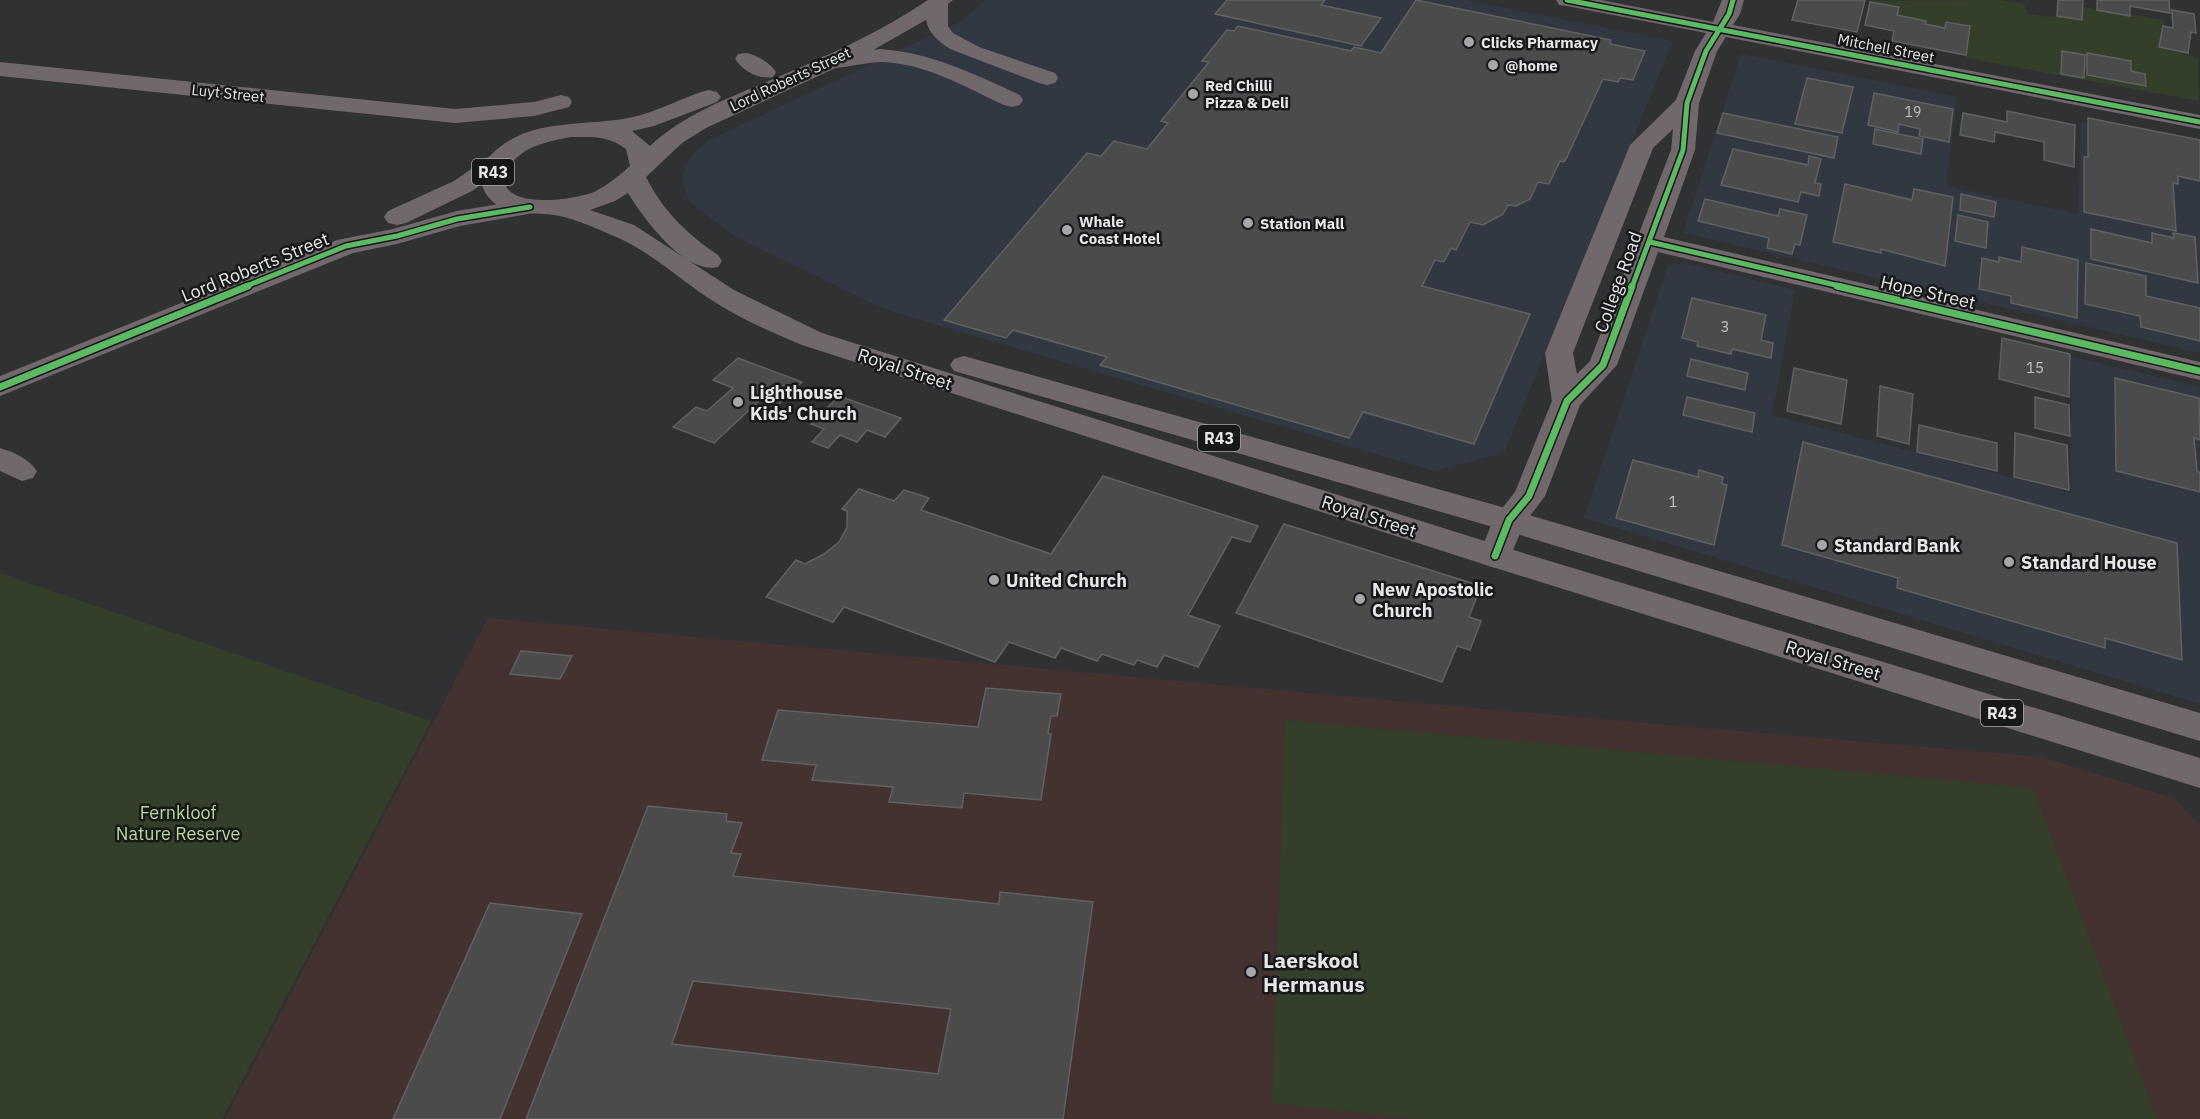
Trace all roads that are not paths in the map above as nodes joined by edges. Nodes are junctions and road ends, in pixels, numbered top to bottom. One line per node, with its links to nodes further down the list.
1 (1567, 0): 5 (street, Mitchell Street)
2 (1733, 0): 5 (street, College Road)
3 (941, 1): 7 (main road, Lord Roberts Street / R43); 10 (lane)
4 (865, 21): 9 (main road, Lord Roberts Street / R43)
5 (1719, 30): 13 (street, College Road); 15 (street, Mitchell Street)
6 (746, 59): 9 (lane)
7 (829, 62): 11 (lane); 18 (main road, Lord Roberts Street / R43)
8 (0, 69): 14 (street, Luyt Street)
9 (765, 72): 16 (main road, Lord Roberts Street / R43)
10 (1047, 78)
11 (1012, 100)
12 (561, 102): 14 (lane)
13 (1687, 103): 21 (street, College Road); 25 (street, College Road)
14 (455, 116)
15 (2200, 122)
16 (597, 129): 17 (main road, Lord Roberts Street / R43); 18 (main road, Lord Roberts Street / R43)
17 (500, 161): 19 (main road, Lord Roberts Street / R43); 22 (street, Lord Roberts Street)
18 (638, 172): 20 (main road, Lord Roberts Street / R43); 26 (main road, Royal Street / R43)
19 (530, 207): 20 (main road, Lord Roberts Street / R43); 22 (street, Lord Roberts Street)
20 (559, 208): 27 (main road, Royal Street / R43)
21 (1650, 242): 23 (street, Hope Street); 25 (street, College Road)
22 (346, 246): 24 (street, Lord Roberts Street)
23 (2200, 371)
24 (0, 387)
25 (1567, 401): 26 (street, College Road)
26 (1509, 520): 27 (street, College Road); 28 (main road, Royal Street / R43)
27 (1495, 556): 29 (main road, Royal Street / R43)
28 (2200, 727)
29 (2200, 774)

